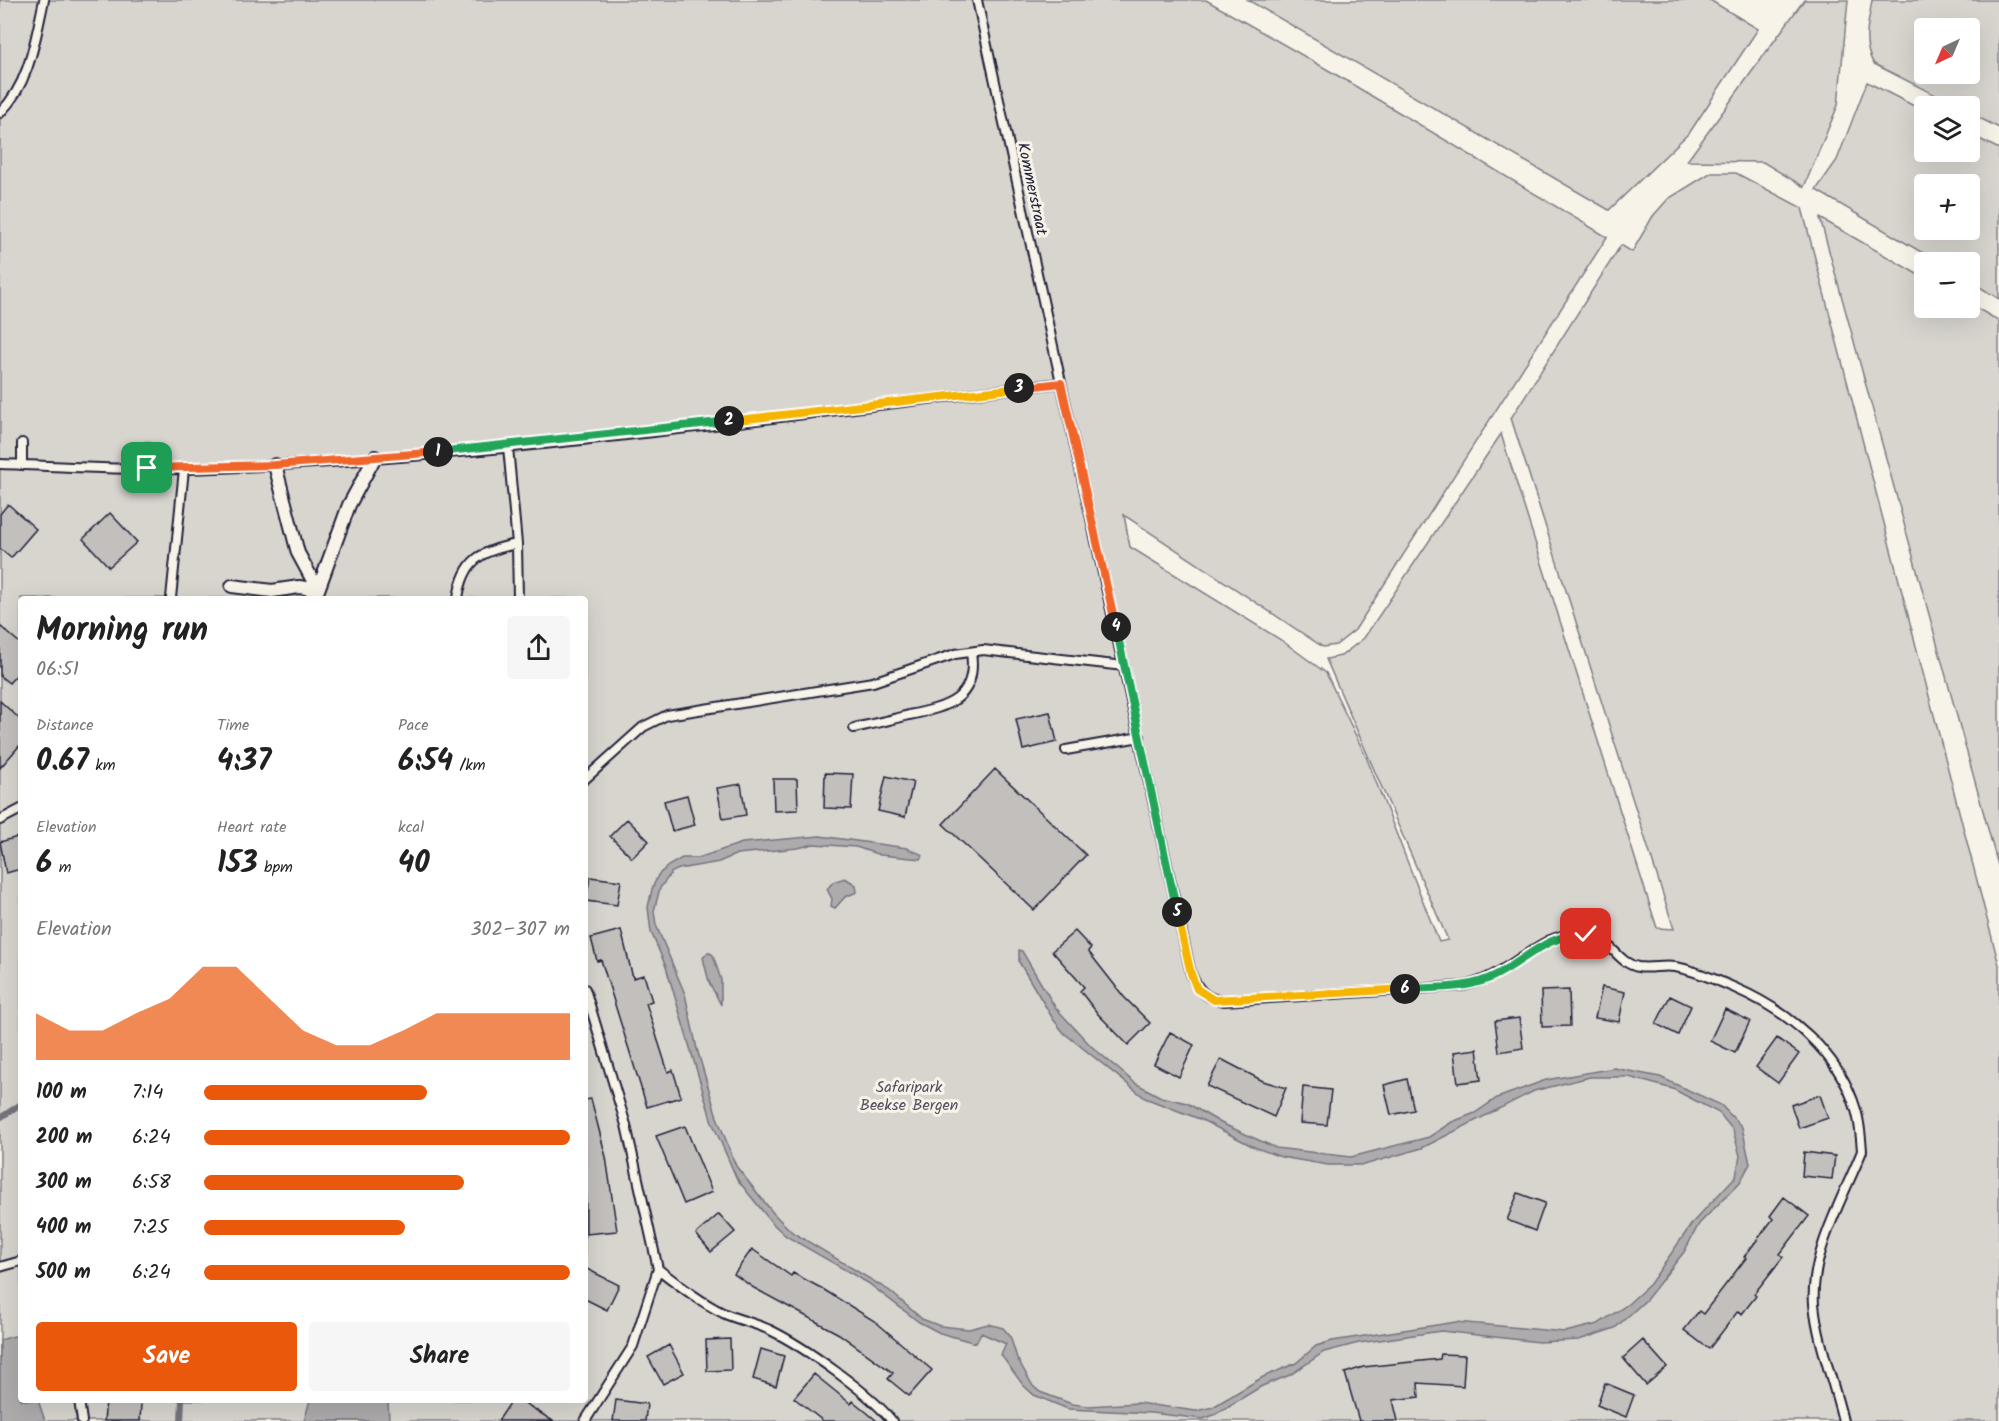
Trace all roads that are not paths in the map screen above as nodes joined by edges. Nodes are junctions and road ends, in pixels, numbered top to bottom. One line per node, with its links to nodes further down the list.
1 (44, 0): 3 (lane)
2 (977, 0): 4 (lane, Kommerstraat)
3 (0, 113)
4 (1061, 383): 7 (lane); 21 (lane, Kommerstraat)
5 (22, 443): 10 (lane)
6 (147, 447): 12 (lane)
7 (508, 447): 8 (lane); 14 (lane)
8 (375, 458): 11 (lane); 16 (street)
9 (0, 464): 10 (lane)
10 (22, 465): 12 (lane)
11 (275, 465): 13 (lane); 16 (street)
12 (147, 468): 13 (lane)
13 (184, 469): 17 (lane)
14 (517, 544): 18 (lane); 19 (lane)
15 (232, 586): 16 (street)
16 (318, 590)
17 (171, 596)
18 (458, 596)
19 (518, 596)
20 (970, 652): 21 (lane); 22 (lane); 25 (lane)
21 (1124, 666): 23 (lane, Kommerstraat)
22 (854, 728)
23 (1140, 737): 24 (lane); 36 (lane, Kommerstraat)
24 (1066, 750)
25 (588, 776)
26 (18, 811): 27 (lane)
27 (0, 820)
28 (588, 999): 31 (lane)
29 (18, 1262): 30 (lane)
30 (0, 1267)
31 (658, 1269): 34 (lane); 35 (lane)
32 (79, 1403): 33 (lane)
33 (82, 1421)
34 (585, 1421)
35 (892, 1421)
36 (1843, 1421)

